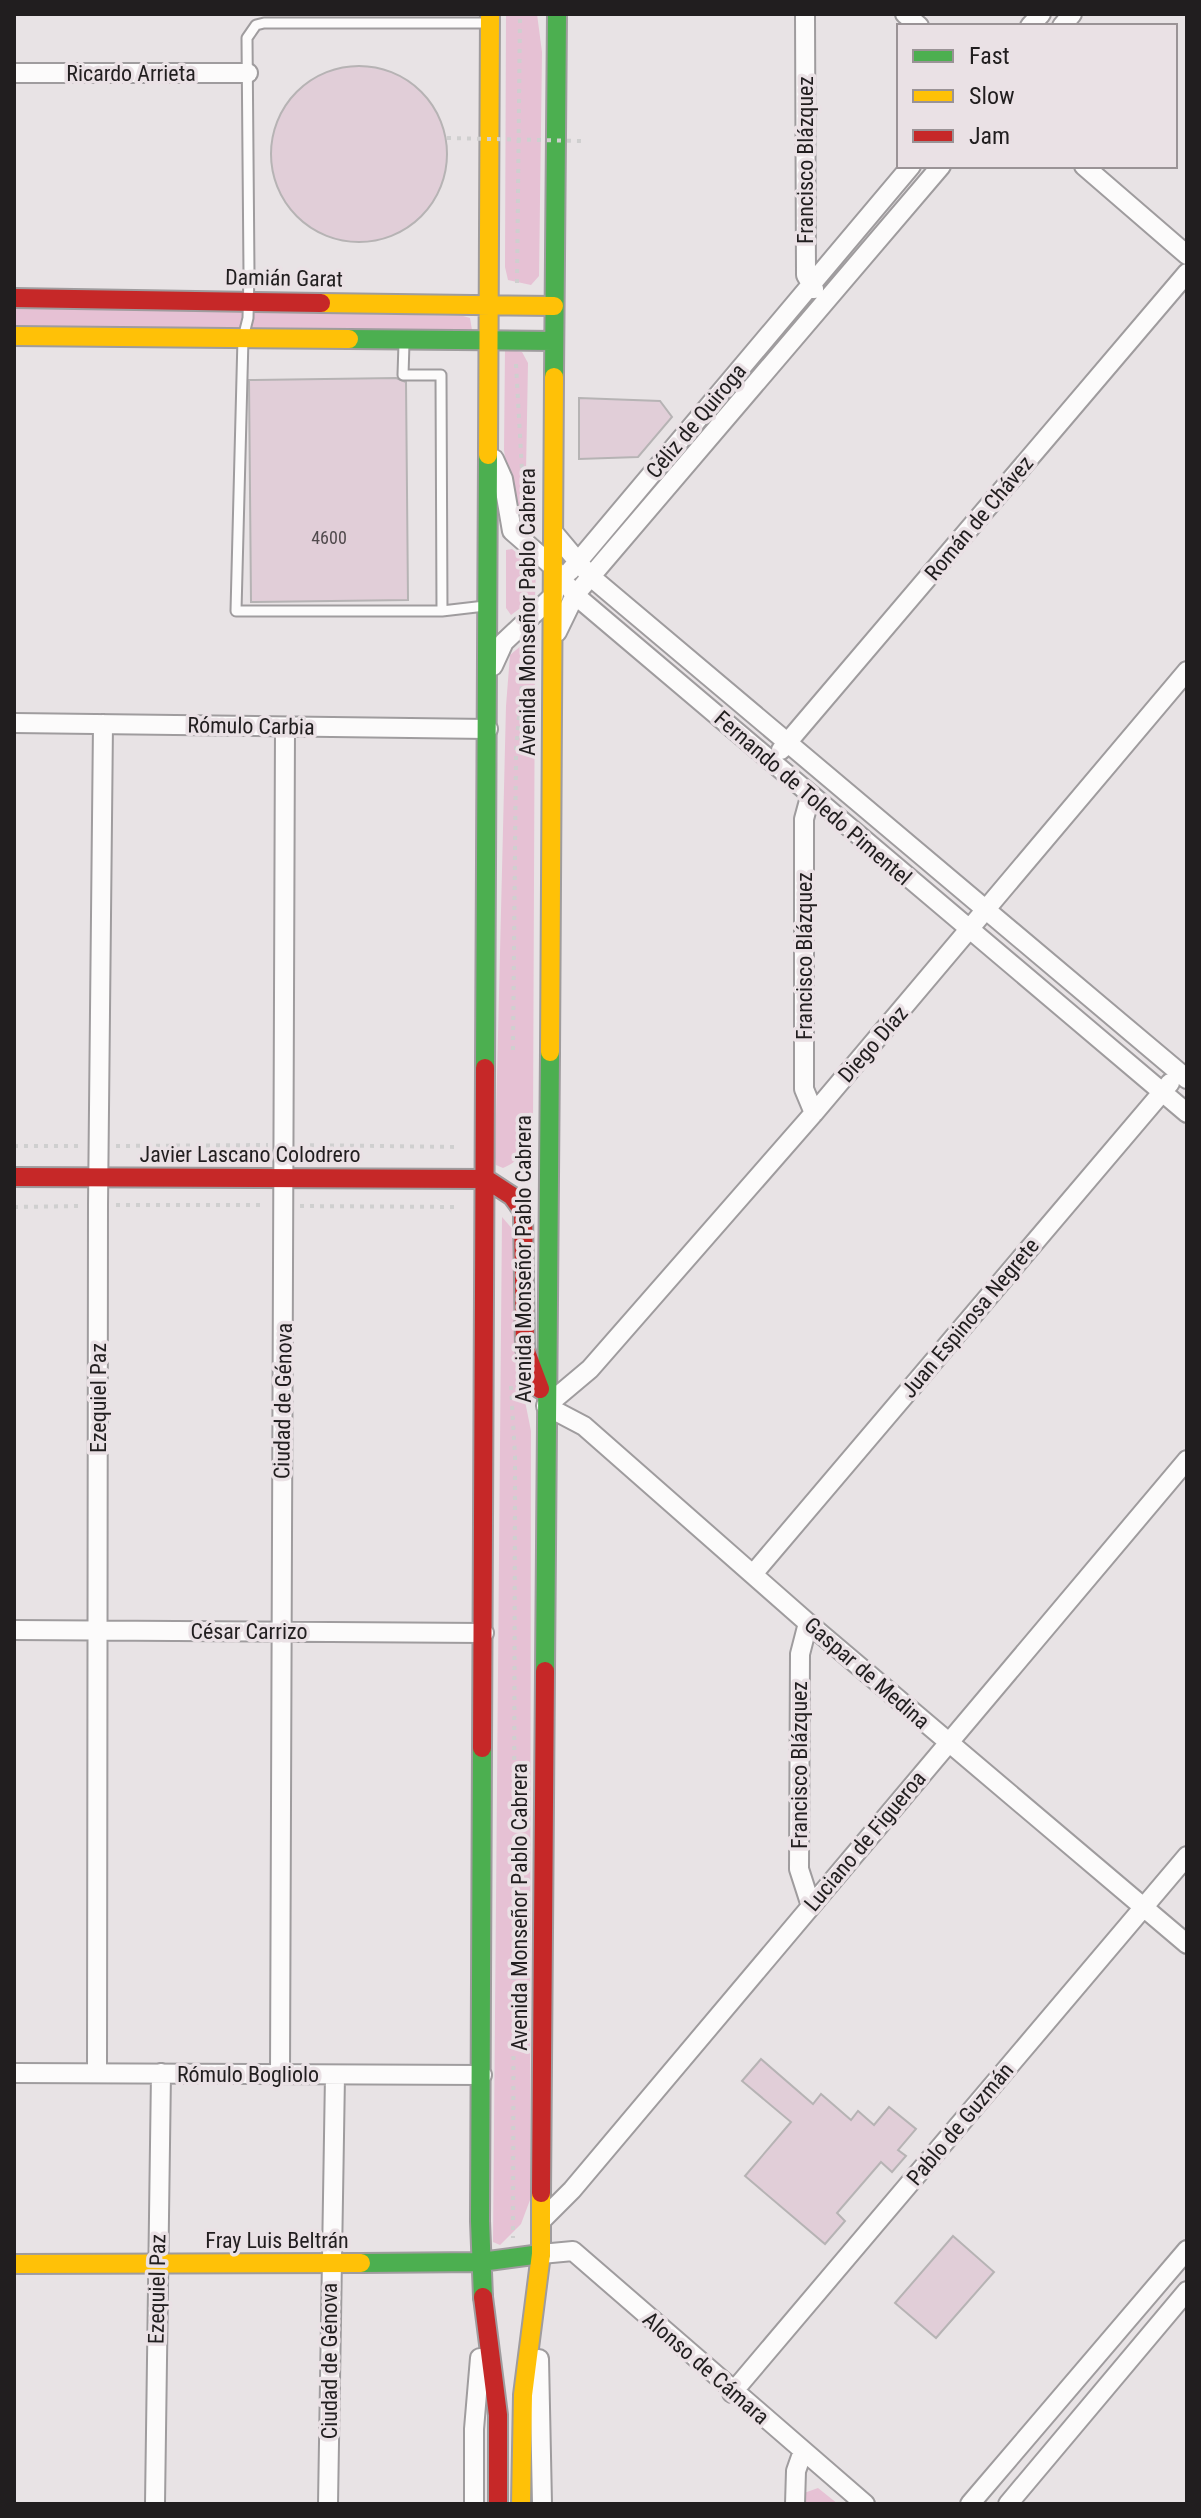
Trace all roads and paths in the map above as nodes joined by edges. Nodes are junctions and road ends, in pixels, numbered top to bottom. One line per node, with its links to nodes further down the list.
1 (520, 14): 19 (path)
2 (557, 14): 20 (main road, Avenida Monseñor Pablo Cabrera)
3 (805, 14): 14 (street, Francisco Blázquez)
4 (490, 18): 6 (lane); 18 (main road, Avenida Monseñor Pablo Cabrera)
5 (14, 73): 6 (street, Ricardo Arrieta)
6 (248, 73): 17 (lane)
7 (447, 138): 8 (path, bridge)
8 (582, 141)
9 (909, 168): 14 (street, Céliz de Quiroga)
10 (939, 168): 16 (street, Céliz de Quiroga)
11 (1086, 168): 12 (street)
12 (1187, 255)
13 (1187, 273): 46 (street, Román de Chávez)
14 (810, 285): 16 (street); 31 (street, Céliz de Quiroga)
15 (14, 298): 17 (main road, Damián Garat)
16 (825, 299): 33 (street, Céliz de Quiroga)
17 (248, 301): 18 (main road, Damián Garat); 22 (lane)
18 (488, 305): 19 (main road, Damián Garat); 24 (main road, Avenida Monseñor Pablo Cabrera)
19 (513, 305): 20 (main road, Damián Garat)
20 (554, 306): 26 (main road, Avenida Monseñor Pablo Cabrera)
21 (14, 336): 22 (main road)
22 (243, 338): 23 (main road); 37 (lane)
23 (404, 340): 24 (main road); 37 (lane)
24 (489, 340): 25 (main road); 27 (main road, Avenida Monseñor Pablo Cabrera)
25 (515, 341): 26 (main road); 28 (path)
26 (554, 341): 29 (main road, Avenida Monseñor Pablo Cabrera)
27 (489, 449): 30 (street, Fernando de Toledo Pimentel); 36 (main road, Avenida Monseñor Pablo Cabrera)
28 (522, 475)
29 (551, 529): 31 (street, Fernando de Toledo Pimentel); 32 (main road, Avenida Monseñor Pablo Cabrera)
30 (526, 546): 32 (street, Fernando de Toledo Pimentel); 38 (path)
31 (576, 562): 32 (street, Céliz de Quiroga); 33 (street, Fernando de Toledo Pimentel)
32 (557, 572): 34 (street, Fernando de Toledo Pimentel); 35 (main road, Avenida Monseñor Pablo Cabrera)
33 (591, 577): 34 (street, Céliz de Quiroga); 46 (street, Fernando de Toledo Pimentel)
34 (575, 595): 39 (street, Céliz de Quiroga); 47 (street, Fernando de Toledo Pimentel)
35 (551, 599): 38 (street); 39 (main road, Avenida Monseñor Pablo Cabrera)
36 (489, 606): 37 (lane); 41 (main road, Avenida Monseñor Pablo Cabrera)
37 (442, 611)
38 (524, 625): 41 (street); 51 (path)
39 (551, 643): 56 (main road, Avenida Monseñor Pablo Cabrera)
40 (1187, 671): 49 (street, Diego Díaz)
41 (489, 679): 45 (main road, Avenida Monseñor Pablo Cabrera)
42 (14, 723): 43 (street, Rómulo Carbia)
43 (103, 724): 44 (street, Rómulo Carbia); 59 (street, Ezequiel Paz)
44 (285, 727): 45 (street, Rómulo Carbia); 57 (street, Ciudad de Génova)
45 (488, 729): 60 (main road, Avenida Monseñor Pablo Cabrera)
46 (787, 743): 47 (street, Román de Chávez); 49 (street, Fernando de Toledo Pimentel)
47 (771, 761): 48 (street, Fernando de Toledo Pimentel)
48 (810, 797): 50 (street, Fernando de Toledo Pimentel); 54 (street, Francisco Blázquez)
49 (986, 912): 50 (street, Diego Díaz); 52 (street, Fernando de Toledo Pimentel)
50 (970, 931): 53 (street, Fernando de Toledo Pimentel); 54 (street, Diego Díaz)
51 (512, 1059)
52 (1184, 1071): 53 (street, Juan Espinosa Negrete)
53 (1162, 1092): 55 (street, Fernando de Toledo Pimentel); 72 (street, Juan Espinosa Negrete)
54 (814, 1113): 70 (street, Diego Díaz)
55 (1187, 1113)
56 (548, 1136): 64 (main road, Javier Lascano Colodrero); 70 (main road, Avenida Monseñor Pablo Cabrera)
57 (286, 1145): 59 (path); 60 (path); 62 (street, Ciudad de Génova)
58 (14, 1146): 59 (path)
59 (99, 1146): 63 (street, Ezequiel Paz)
60 (486, 1147): 64 (main road, Avenida Monseñor Pablo Cabrera)
61 (14, 1177): 63 (main road, Javier Lascano Colodrero)
62 (286, 1177): 63 (main road, Javier Lascano Colodrero); 64 (main road, Javier Lascano Colodrero); 66 (street, Ciudad de Génova)
63 (98, 1178): 65 (street, Ezequiel Paz)
64 (486, 1179): 68 (main road, Avenida Monseñor Pablo Cabrera); 70 (main road)
65 (98, 1205): 66 (path); 67 (path); 75 (street, Ezequiel Paz)
66 (286, 1205): 68 (path); 76 (street, Ciudad de Génova)
67 (14, 1207)
68 (484, 1223): 77 (main road, Avenida Monseñor Pablo Cabrera)
69 (511, 1376): 92 (path)
70 (546, 1406): 72 (street, Gaspar de Medina); 89 (main road, Avenida Monseñor Pablo Cabrera)
71 (1187, 1460): 78 (street, Luciano de Figueroa)
72 (753, 1574): 73 (street, Gaspar de Medina)
73 (808, 1623): 78 (street, Gaspar de Medina); 80 (street, Francisco Blázquez)
74 (14, 1630): 75 (street, César Carrizo)
75 (98, 1630): 76 (street, César Carrizo); 84 (street, Ezequiel Paz)
76 (281, 1632): 77 (street, César Carrizo); 86 (street, Ciudad de Génova)
77 (484, 1633): 88 (main road, Avenida Monseñor Pablo Cabrera)
78 (947, 1742): 80 (street, Luciano de Figueroa); 81 (street, Gaspar de Medina)
79 (1187, 1856): 81 (street, Pablo de Guzmán)
80 (811, 1906): 89 (street, Luciano de Figueroa)
81 (1143, 1908): 82 (street, Gaspar de Medina); 100 (street, Pablo de Guzmán)
82 (1187, 1944)
83 (14, 2073): 84 (street, Rómulo Bogliolo)
84 (97, 2073): 85 (street, Rómulo Bogliolo)
85 (161, 2073): 86 (street, Rómulo Bogliolo); 96 (street, Ezequiel Paz)
86 (280, 2074): 87 (street, Rómulo Bogliolo)
87 (335, 2075): 88 (street, Rómulo Bogliolo); 94 (street, Ciudad de Génova)
88 (482, 2075): 93 (main road, Avenida Monseñor Pablo Cabrera)
89 (541, 2221): 91 (main road, Avenida Monseñor Pablo Cabrera)
90 (1187, 2250): 110 (street)
91 (541, 2254): 92 (main road, Fray Luis Beltrán); 98 (main road, Avenida Monseñor Pablo Cabrera); 100 (street, Alonso de Cámara)
92 (513, 2260): 93 (main road, Fray Luis Beltrán)
93 (481, 2262): 94 (main road, Fray Luis Beltrán); 99 (main road, Avenida Monseñor Pablo Cabrera)
94 (330, 2263): 96 (main road, Fray Luis Beltrán); 103 (street, Ciudad de Génova)
95 (14, 2264): 96 (main road, Fray Luis Beltrán)
96 (157, 2264): 102 (street, Ezequiel Paz)
97 (1187, 2291): 111 (street)
98 (537, 2297): 106 (main road, Avenida Monseñor Pablo Cabrera); 107 (street)
99 (484, 2311): 104 (street, Avenida Monseñor Pablo Cabrera); 105 (main road, Avenida Monseñor Pablo Cabrera)
100 (732, 2393): 101 (street, Alonso de Cámara)
101 (803, 2451): 108 (street); 109 (street, Alonso de Cámara)
102 (155, 2504)
103 (328, 2504)
104 (474, 2504)
105 (498, 2504)
106 (521, 2504)
107 (542, 2504)
108 (795, 2504)
109 (865, 2504)
110 (970, 2504)
111 (1008, 2504)

